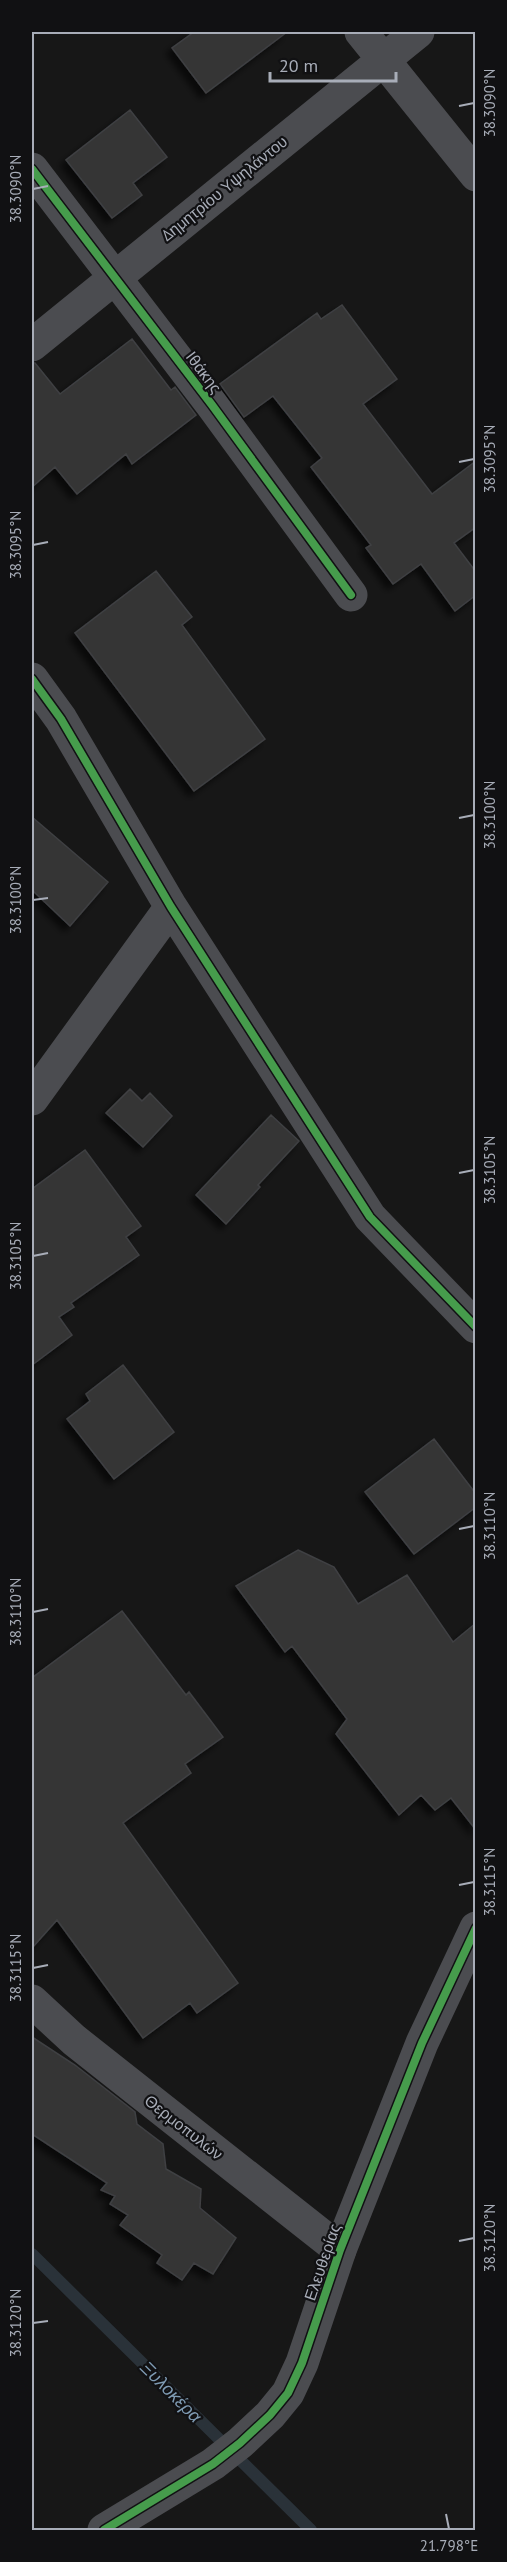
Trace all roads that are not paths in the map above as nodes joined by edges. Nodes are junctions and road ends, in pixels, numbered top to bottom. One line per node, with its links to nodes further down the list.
1 (361, 32): 3 (street)
2 (418, 32): 3 (street, Δημητρίου Υψηλάντου)
3 (383, 58): 5 (street); 6 (street, Δημητρίου Υψηλάντου)
4 (32, 169): 6 (street, Ιθάκης)
5 (476, 175)
6 (115, 276): 7 (street, Δημητρίου Υψηλάντου); 8 (street, Ιθάκης)
7 (32, 345)
8 (351, 595)
9 (32, 679): 10 (street)
10 (171, 907): 11 (street); 12 (street)
11 (32, 1099)
12 (476, 1327)
13 (476, 1928): 15 (street, Ελευθερίας)
14 (32, 2001): 15 (street, Θερμοπυλών)
15 (339, 2250): 16 (street, Ελευθερίας)
16 (104, 2530)

